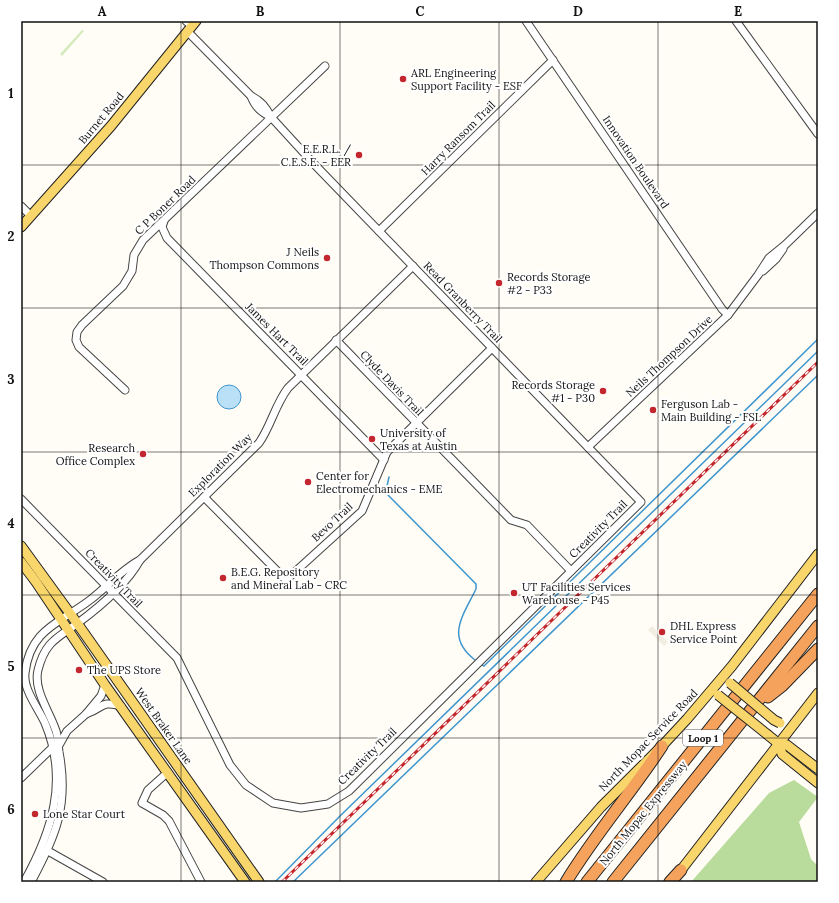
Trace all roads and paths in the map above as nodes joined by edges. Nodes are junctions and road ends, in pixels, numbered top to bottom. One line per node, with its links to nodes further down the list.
1 (526, 21): 4 (street, Innovation Boulevard)
2 (736, 21): 7 (street)
3 (191, 25): 6 (street, Read Granberry Trail); 10 (main road, Burnet Road)
4 (553, 60): 13 (street, Harry Ransom Trail); 15 (street, Innovation Boulevard)
5 (325, 66): 6 (street, C P Boner Road)
6 (271, 117): 11 (street, C P Boner Road); 13 (street, Read Granberry Trail)
7 (818, 134)
8 (21, 206): 10 (street)
9 (818, 214): 15 (street, Neils Thompson Drive)
10 (31, 216): 12 (main road, Burnet Road)
11 (164, 220): 18 (street, James Hart Trail); 19 (street, C P Boner Road)
12 (21, 227)
13 (378, 231): 14 (street, Read Granberry Trail)
14 (413, 266): 16 (street, Exploration Way); 17 (street, Read Granberry Trail)
15 (728, 315): 21 (street, Neils Thompson Drive)
16 (336, 340): 18 (street, Exploration Way); 20 (street, Clyde Davis Trail)
17 (492, 348): 20 (street, Bevo Trail); 21 (street, Read Granberry Trail)
18 (301, 374): 22 (street, James Hart Trail); 23 (street, Exploration Way)
19 (125, 390)
20 (416, 424): 22 (street, Bevo Trail); 30 (street, Clyde Davis Trail)
21 (588, 447): 25 (street, Read Granberry Trail)
22 (384, 460): 23 (street, Bevo Trail)
23 (204, 497): 28 (street, Exploration Way)
24 (21, 499): 31 (street, Creativity Trail)
25 (641, 502): 30 (street, Creativity Trail)
26 (21, 546): 35 (main road, West Braker Lane)
27 (818, 554): 42 (main road, North Mopac Service Road)
28 (140, 560): 31 (street, Exploration Way); 32 (street, Exploration Way)
29 (21, 562): 36 (main road)
30 (571, 571): 32 (street, Creativity Trail)
31 (106, 585): 32 (street, Creativity Trail); 35 (street, Exploration Way)
32 (113, 593): 37 (street, Exploration Way)
33 (818, 594): 77 (highway, North Mopac Expressway / Loop 1)
34 (818, 604): 78 (highway)
35 (70, 613): 36 (street, Exploration Way); 37 (main road, West Braker Lane)
36 (61, 620): 39 (main road); 43 (street, Exploration Way)
37 (77, 623): 39 (street, Exploration Way); 74 (main road, West Braker Lane)
38 (818, 626): 79 (highway)
39 (67, 630): 44 (street, Exploration Way); 45 (main road)
40 (818, 634): 48 (highway, Loop 1)
41 (818, 649): 48 (highway)
42 (732, 666): 46 (main road, North Mopac Service Road); 51 (main road, bridge)
43 (26, 669): 44 (street); 54 (street)
44 (38, 670): 54 (street)
45 (106, 685): 49 (main road); 50 (street)
46 (715, 692): 55 (main road, bridge); 56 (main road, North Mopac Service Road)
47 (818, 693): 51 (main road)
48 (768, 697): 80 (highway, Loop 1)
49 (121, 706): 50 (street); 62 (main road)
50 (86, 714): 52 (street)
51 (798, 719): 53 (main road)
52 (71, 727): 54 (street); 57 (street)
53 (792, 727): 55 (main road); 58 (main road)
54 (52, 732): 57 (street)
55 (776, 742): 58 (main road); 59 (main road); 60 (main road)
56 (662, 746): 75 (main road, North Mopac Service Road); 76 (highway)
57 (55, 748): 63 (street); 64 (street)
58 (804, 758): 61 (main road)
59 (794, 763): 60 (main road); 65 (main road)
60 (763, 764): 68 (main road)
61 (818, 769)
62 (168, 772): 72 (street); 73 (main road)
63 (60, 775): 66 (street); 67 (street)
64 (21, 778)
65 (818, 784)
66 (54, 801): 67 (street); 69 (street)
67 (48, 851): 70 (street); 71 (street)
68 (681, 870): 81 (highway)
69 (24, 882)
70 (31, 882)
71 (103, 882)
72 (201, 882)
73 (246, 882)
74 (259, 882)
75 (536, 882)
76 (566, 882)
77 (588, 882)
78 (596, 882)
79 (613, 882)
80 (622, 882)
81 (671, 882)

